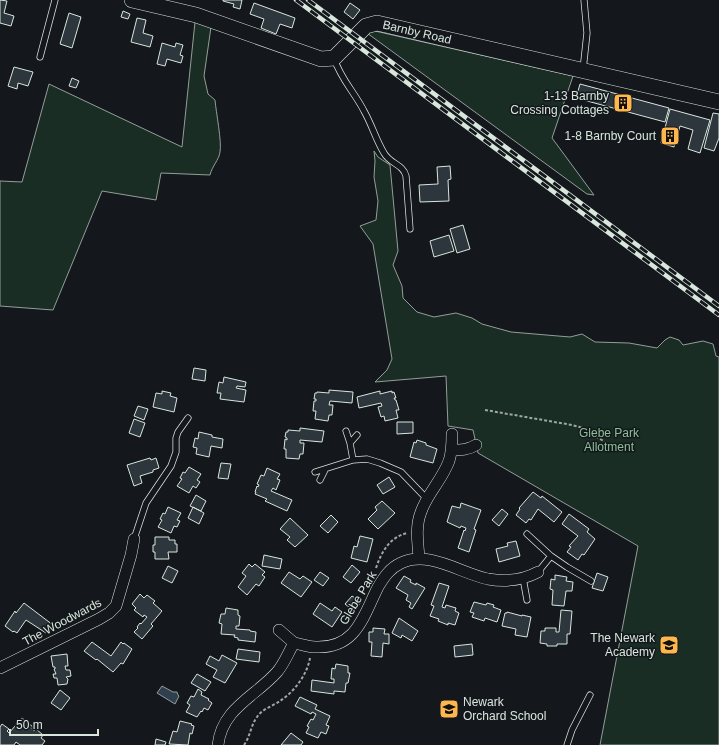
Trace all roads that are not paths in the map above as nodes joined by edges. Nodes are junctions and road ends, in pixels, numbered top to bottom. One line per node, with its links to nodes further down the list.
1 (55, 0): 4 (lane)
2 (132, 0): 5 (street)
3 (584, 0): 6 (lane)
4 (40, 57)
5 (334, 58): 6 (street, Barnby Road); 8 (lane)
6 (583, 70): 7 (street, Barnby Road)
7 (719, 102)
8 (410, 229)
9 (188, 418): 23 (lane)
10 (346, 431): 13 (lane)
11 (452, 434): 15 (street)
12 (357, 435): 13 (lane)
13 (350, 443): 16 (lane)
14 (476, 445): 15 (street)
15 (451, 450): 21 (street)
16 (353, 460): 18 (lane); 21 (lane)
17 (320, 463): 18 (lane)
18 (325, 470): 19 (lane); 20 (lane)
19 (316, 472)
20 (320, 480)
21 (427, 499): 25 (street)
22 (527, 534): 24 (lane)
23 (134, 539): 32 (street, The Woodwards)
24 (551, 556): 26 (lane); 28 (lane)
25 (419, 558): 27 (street); 31 (street, Glebe Park)
26 (538, 572): 27 (street)
27 (523, 578): 29 (lane)
28 (591, 581)
29 (527, 600)
30 (279, 630): 31 (street, Glebe Park)
31 (294, 643): 34 (street)
32 (0, 668)
33 (590, 695): 35 (lane)
34 (218, 745)
35 (567, 745)

